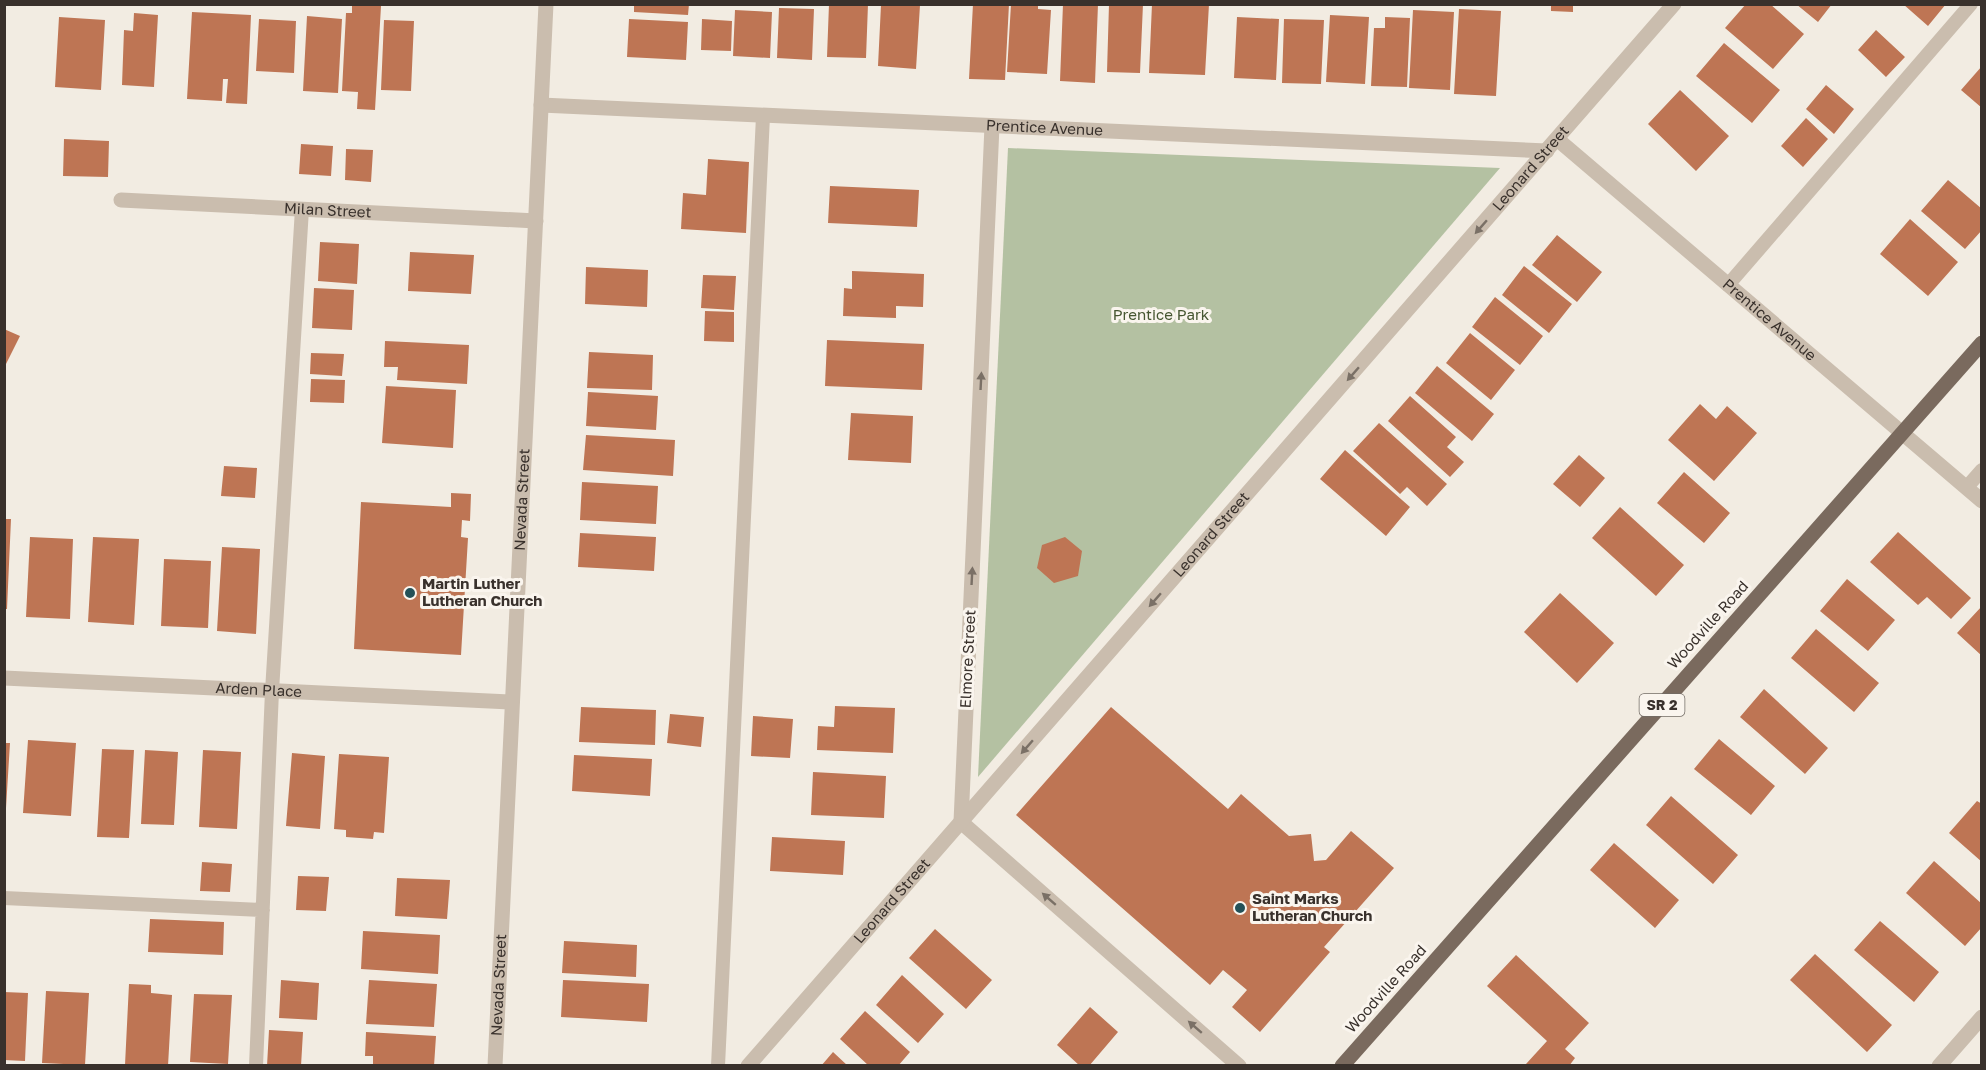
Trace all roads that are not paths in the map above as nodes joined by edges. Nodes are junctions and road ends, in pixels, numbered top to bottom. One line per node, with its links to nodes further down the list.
1 (546, 4): 4 (street, Nevada Street)
2 (1674, 4): 7 (street, Leonard Street)
3 (1971, 4): 11 (lane)
4 (541, 105): 5 (street, Prentice Avenue); 10 (street, Nevada Street)
5 (763, 116): 6 (street, Prentice Avenue); 26 (lane)
6 (992, 126): 7 (street, Prentice Avenue); 20 (street, Elmore Street, one-way to 6)
7 (1552, 145): 11 (street, Prentice Avenue); 20 (street, Leonard Street, one-way to 20)
8 (121, 200): 9 (street, Milan Street)
9 (302, 209): 10 (street, Milan Street); 18 (lane)
10 (536, 220): 19 (street, Nevada Street)
11 (1728, 285): 13 (street, Prentice Avenue)
12 (1982, 343): 13 (main road, Woodville Road / SR 2)
13 (1902, 434): 15 (street, Prentice Avenue); 29 (main road, Woodville Road / SR 2)
14 (1982, 470): 15 (lane)
15 (1967, 487): 16 (street, Prentice Avenue)
16 (1982, 501)
17 (4, 678): 18 (street, Arden Place)
18 (272, 691): 19 (street, Arden Place); 22 (lane)
19 (512, 702): 25 (street, Nevada Street)
20 (961, 822): 27 (street, Leonard Street); 28 (street, one-way to 20)
21 (4, 898): 22 (lane)
22 (262, 910): 24 (lane)
23 (1982, 1017): 30 (street)
24 (256, 1065)
25 (495, 1065)
26 (718, 1065)
27 (748, 1065)
28 (1239, 1065)
29 (1342, 1065)
30 (1939, 1065)

